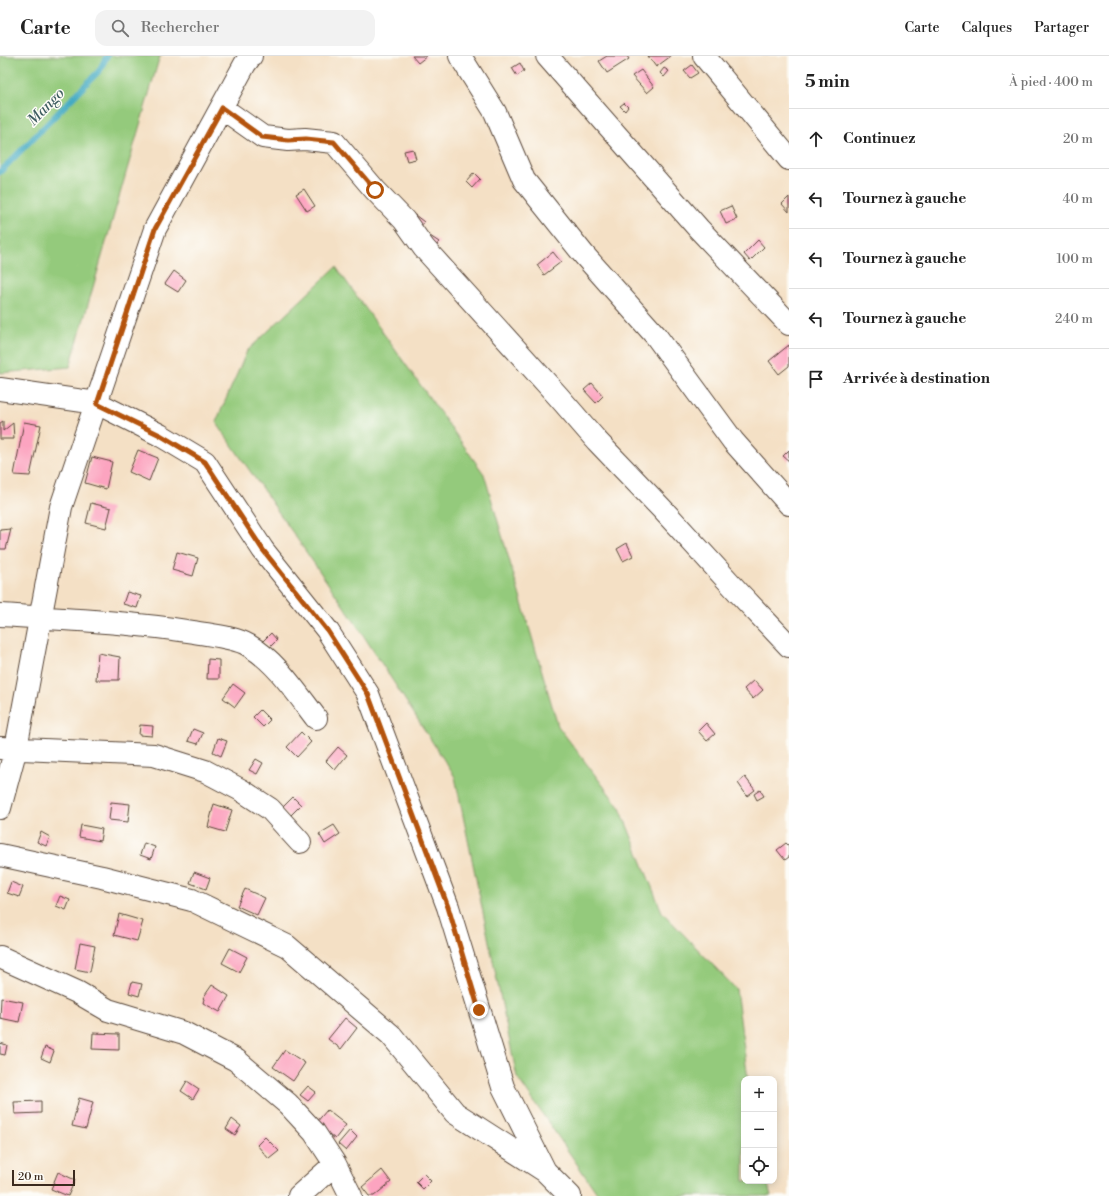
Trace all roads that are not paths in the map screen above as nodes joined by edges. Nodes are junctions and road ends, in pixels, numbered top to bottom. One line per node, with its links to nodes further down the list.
1 (252, 56): 5 (street)
2 (460, 56): 10 (street)
3 (547, 56): 7 (street)
4 (704, 56): 6 (street)
5 (222, 108): 9 (street); 13 (street)
6 (789, 159)
7 (789, 324)
8 (0, 389): 9 (street)
9 (97, 404): 12 (street); 21 (street)
10 (789, 504)
11 (0, 615): 12 (street)
12 (40, 617): 14 (street); 15 (street)
13 (789, 646)
14 (316, 718)
15 (8, 748): 16 (street); 17 (street)
16 (0, 808)
17 (300, 842)
18 (0, 855): 21 (street)
19 (0, 957): 20 (street)
20 (335, 1164): 22 (street); 23 (street)
21 (545, 1171): 24 (street)
22 (299, 1196)
23 (351, 1196)
24 (570, 1196)

